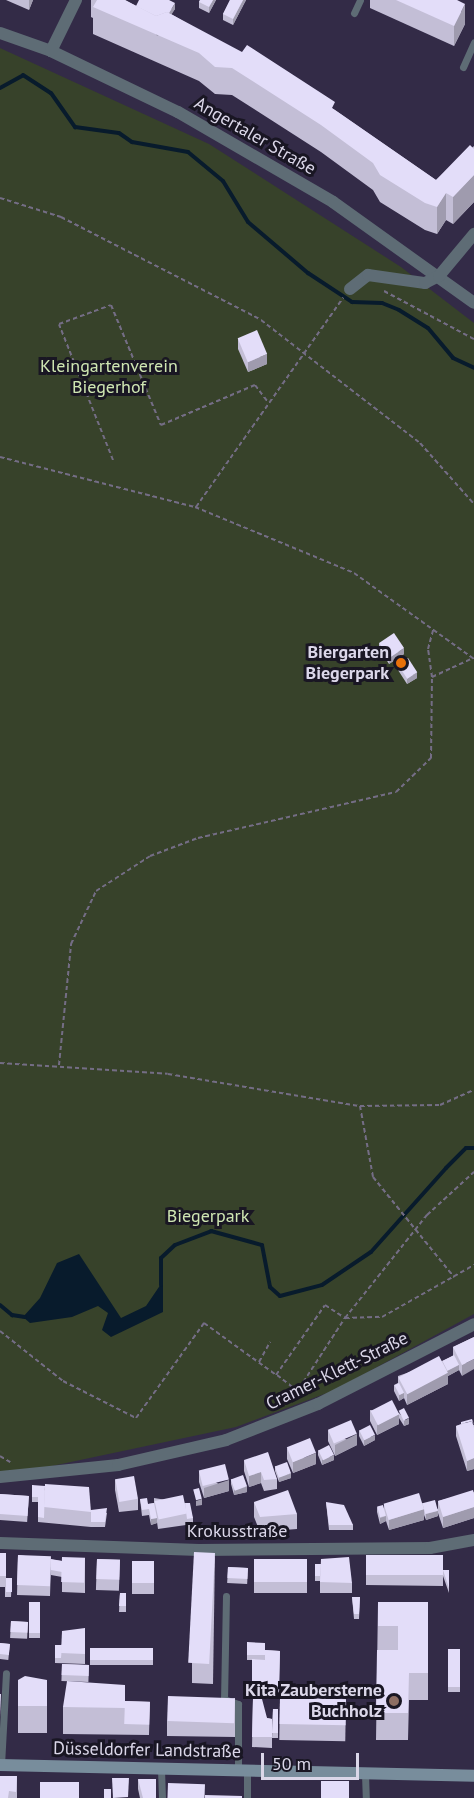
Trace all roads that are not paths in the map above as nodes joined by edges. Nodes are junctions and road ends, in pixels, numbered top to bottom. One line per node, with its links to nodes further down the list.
1 (76, 0): 6 (street)
2 (360, 0): 3 (lane)
3 (354, 13)
4 (0, 33): 6 (street, Angertaler Straße)
5 (474, 42): 7 (lane)
6 (51, 51): 9 (street, Angertaler Straße)
7 (463, 67)
8 (474, 234): 9 (street)
9 (439, 276): 10 (street); 11 (street, Angertaler Straße)
10 (350, 289)
11 (474, 303)
12 (474, 1324): 13 (street, Cramer-Klett-Straße)
13 (0, 1478)
14 (474, 1540): 15 (street, Krokusstraße)
15 (0, 1543)
16 (226, 1596): 20 (lane)
17 (6, 1673): 18 (lane)
18 (1, 1765): 19 (main road, Düsseldorfer Landstraße)
19 (161, 1769): 20 (main road, Düsseldorfer Landstraße); 23 (lane)
20 (242, 1771): 21 (main road, Düsseldorfer Landstraße); 24 (lane)
21 (365, 1774): 22 (main road, Düsseldorfer Landstraße); 25 (lane)
22 (474, 1776)
23 (162, 1798)
24 (247, 1798)
25 (366, 1798)

